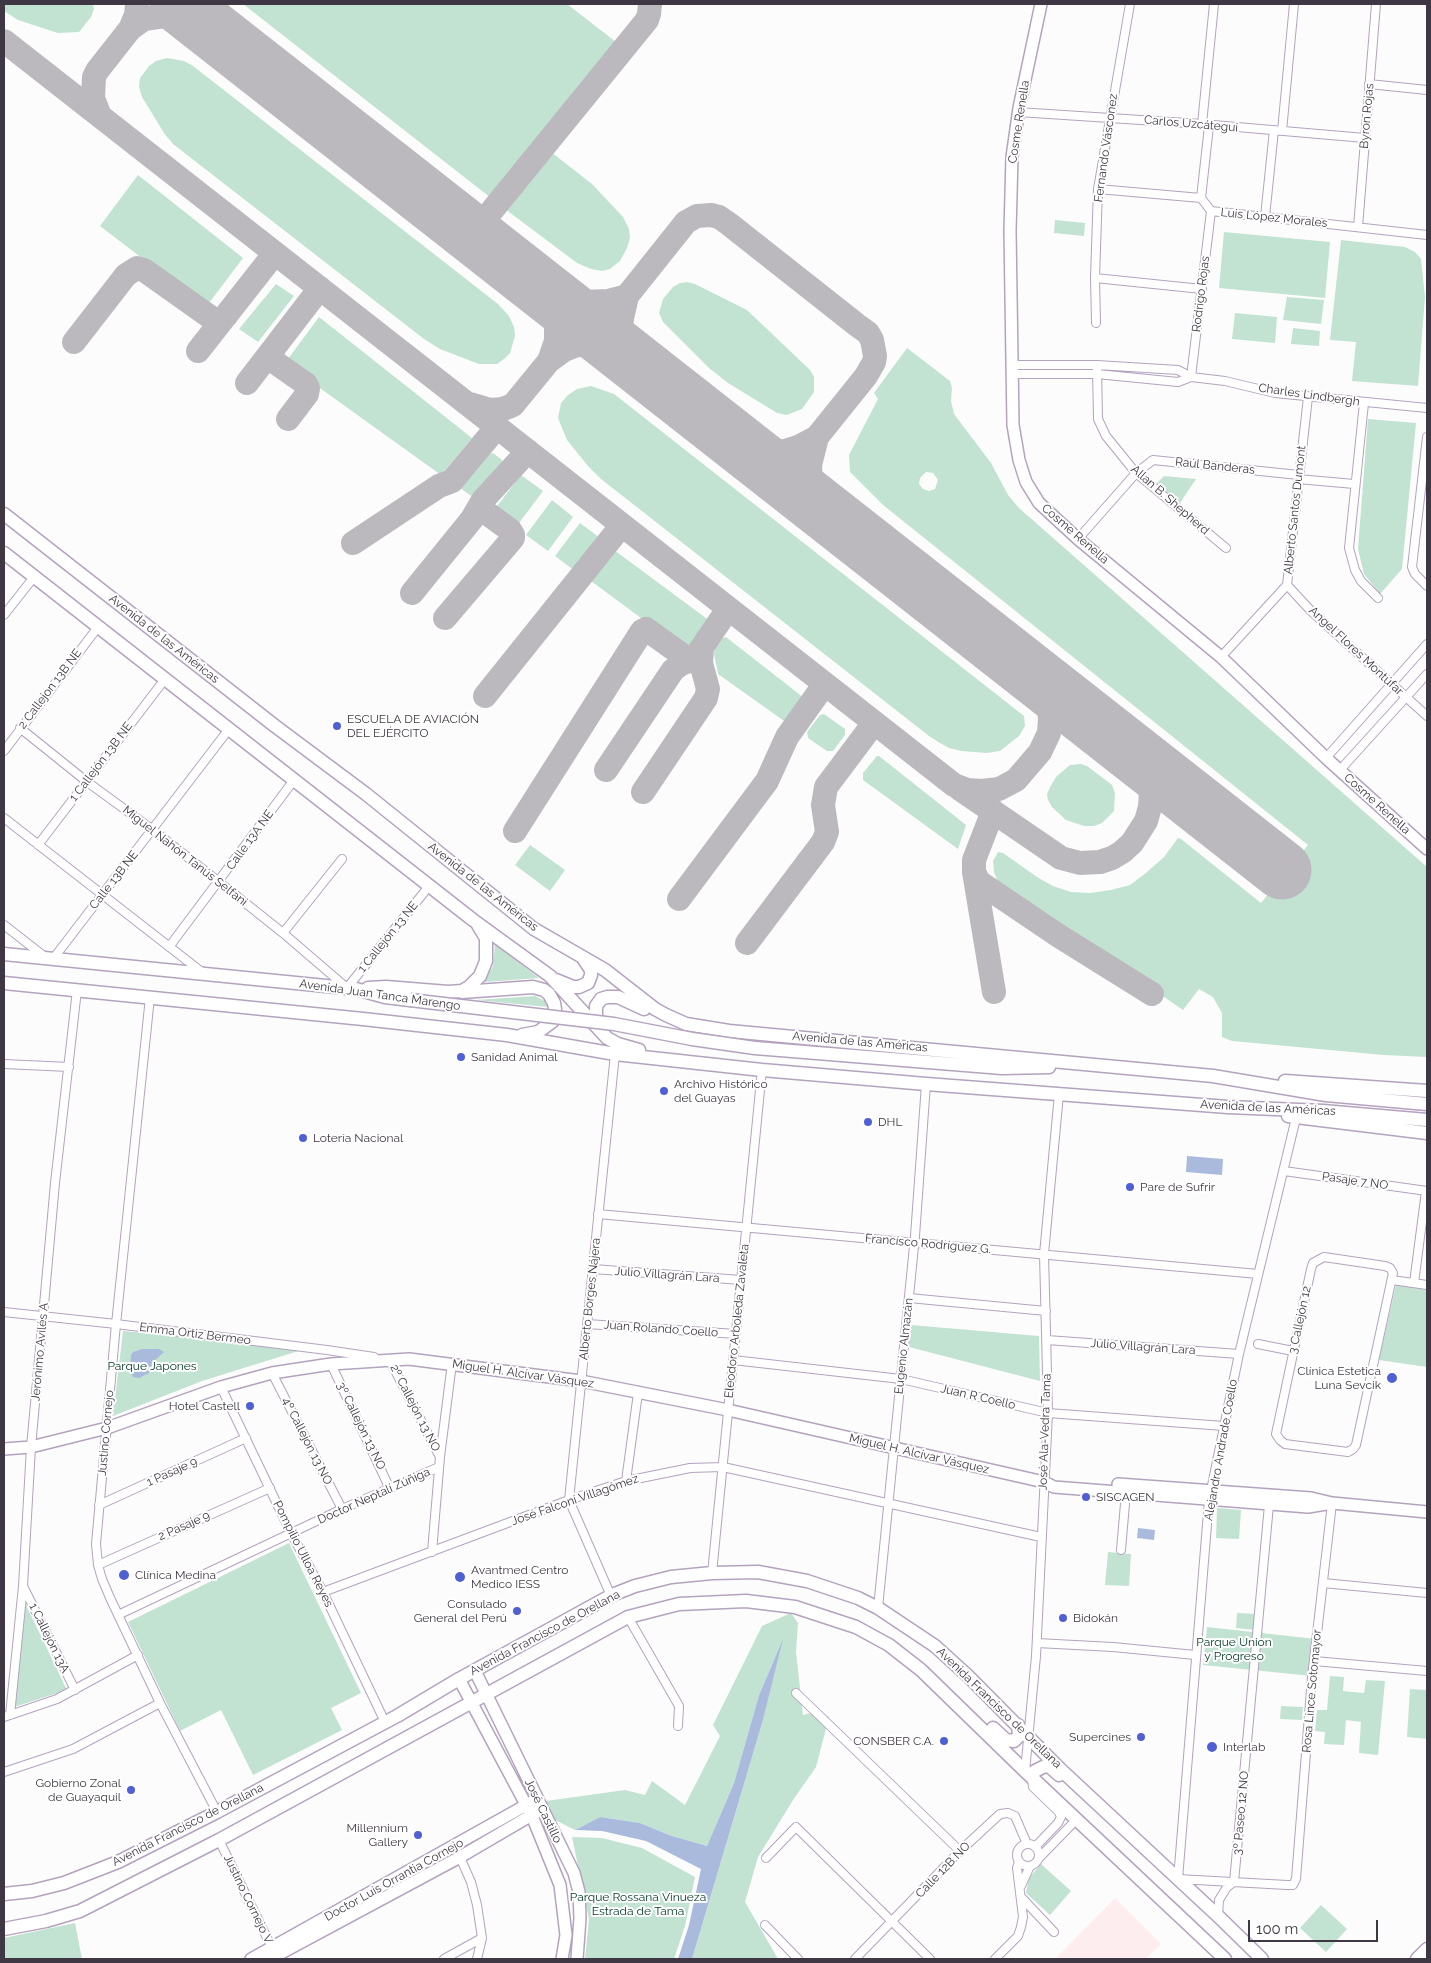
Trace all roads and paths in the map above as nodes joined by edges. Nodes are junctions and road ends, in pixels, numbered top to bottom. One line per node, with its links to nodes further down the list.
1 (1041, 4): 9 (street, Cosme Renella)
2 (1130, 4): 10 (street, Fernando Vásconez)
3 (1214, 4): 11 (street)
4 (1294, 4): 12 (street)
5 (1371, 4): 6 (street)
6 (1376, 4): 7 (street, Byron Rojas)
7 (1369, 84): 8 (street); 13 (street, Byron Rojas)
8 (1427, 90)
9 (1018, 112): 10 (street, Carlos Uzcátegui); 24 (street, Cosme Renella)
10 (1109, 118): 11 (street, Carlos Uzcátegui); 14 (street, Fernando Vásconez)
11 (1205, 125): 12 (street, Carlos Uzcátegui); 15 (street)
12 (1278, 130): 13 (street, Carlos Uzcátegui); 17 (street)
13 (1364, 138): 18 (street, Byron Rojas)
14 (1098, 190): 15 (street); 20 (street, Fernando Vásconez)
15 (1201, 198): 16 (street, Luis López Morales)
16 (1211, 211): 17 (street, Luis López Morales); 21 (street, Rodrigo Rojas)
17 (1265, 217): 18 (street, Luis López Morales)
18 (1358, 228): 19 (street, Luis López Morales)
19 (1427, 235)
20 (1095, 278): 21 (street); 22 (street, Fernando Vásconez)
21 (1202, 289): 26 (street, Rodrigo Rojas)
22 (1096, 324)
23 (1097, 365): 24 (street, Charles Lindbergh); 25 (street, Allan B. Shepherd); 26 (street, Charles Lindbergh)
24 (1012, 370): 25 (street, Charles Lindbergh); 36 (street, Cosme Renella)
25 (1096, 374): 26 (street, Charles Lindbergh); 32 (street, Allan B. Shepherd)
26 (1192, 377): 27 (street, Charles Lindbergh)
27 (1308, 397): 28 (street, Charles Lindbergh); 33 (street, Alberto Santos Dumont)
28 (1364, 403): 29 (street, Charles Lindbergh); 34 (street)
29 (1427, 408)
30 (1427, 437): 31 (street)
31 (1427, 446): 41 (street)
32 (1136, 473): 33 (street, Raúl Banderas); 36 (street, Raúl Banderas); 37 (street, Allan B. Shepherd)
33 (1299, 477): 34 (street, Raúl Banderas); 40 (street, Alberto Santos Dumont)
34 (1354, 484): 42 (street)
35 (4, 514): 72 (main road, Avenida de las Américas)
36 (1078, 539): 46 (street, Cosme Renella)
37 (1226, 548)
38 (4, 553): 39 (main road)
39 (34, 577): 43 (street); 44 (main road)
40 (1287, 585): 46 (street, Alberto Santos Dumont); 49 (street, Angel Flores Montúfar)
41 (1427, 586)
42 (1378, 598)
43 (4, 615)
44 (98, 627): 48 (main road); 52 (street, 2 Callejon 13B NE)
45 (1427, 644): 49 (street)
46 (1221, 657): 55 (street, Cosme Renella)
47 (1427, 674): 50 (street)
48 (165, 679): 53 (main road); 58 (street, 1 Callejón 13B NE)
49 (1392, 684): 50 (street, Angel Flores Montúfar); 55 (street)
50 (1406, 697): 51 (street, Angel Flores Montúfar); 56 (street)
51 (1427, 716)
52 (20, 728): 54 (street, 2 Callejon 13B NE); 58 (street, Miguel Nahón Tanús Selfani)
53 (229, 729): 57 (main road); 60 (street, Calle 13B NE)
54 (4, 751)
55 (1326, 758): 56 (street, Cosme Renella)
56 (1340, 770): 62 (street, Cosme Renella)
57 (294, 780): 64 (street, Calle 13A NE); 65 (main road)
58 (86, 781): 60 (street, Miguel Nahón Tanús Selfani); 61 (street, 1 Callejón 13B NE)
59 (4, 818): 61 (street)
60 (153, 830): 64 (street, Miguel Nahón Tanús Selfani); 66 (street, Calle 13B NE)
61 (38, 845): 66 (street)
62 (1425, 847)
63 (342, 859): 69 (street)
64 (219, 882): 69 (street, Miguel Nahón Tanús Selfani); 70 (street, Calle 13A NE)
65 (430, 885): 67 (main road); 77 (street, 1 Callejón 13 NE)
66 (102, 895): 70 (street); 73 (street, Calle 13B NE)
67 (473, 920): 75 (main road); 79 (main road)
68 (4, 925): 73 (street)
69 (283, 933): 77 (street, Miguel Nahón Tanús Selfani)
70 (168, 947): 74 (street)
71 (4, 954): 73 (main road, Avenida Juan Tanca Marengo)
72 (582, 957): 75 (main road); 81 (main road, Avenida de las Américas)
73 (50, 959): 74 (main road, Avenida Juan Tanca Marengo)
74 (205, 974): 77 (main road, Avenida Juan Tanca Marengo)
75 (550, 976): 85 (main road)
76 (4, 983): 78 (main road, Avenida Juan Tanca Marengo)
77 (351, 989): 79 (main road); 84 (main road, Avenida Juan Tanca Marengo, bridge)
78 (77, 990): 80 (main road, Avenida Juan Tanca Marengo); 89 (street, Jerónimo Avilés A)
79 (448, 992): 82 (main road)
80 (150, 998): 82 (main road, Avenida Juan Tanca Marengo); 116 (street, Justino Cornejo)
81 (686, 1024): 83 (main road, Avenida de las Américas); 85 (main road)
82 (507, 1035): 85 (main road, Avenida Juan Tanca Marengo)
83 (821, 1039): 86 (main road); 88 (main road, Avenida de las Américas)
84 (755, 1048): 86 (main road, Avenida de las Américas)
85 (617, 1049): 90 (main road, Avenida de las Américas); 102 (street, Alberto Borges Nájera)
86 (863, 1057): 88 (main road, Avenida de las Américas)
87 (4, 1064): 89 (street)
88 (1106, 1066): 91 (main road, Avenida de las Américas)
89 (69, 1067): 115 (street, Jerónimo Avilés A)
90 (762, 1070): 92 (main road, Avenida de las Américas); 103 (street, Eleodoro Arboleda Zavaleta)
91 (1231, 1078): 93 (main road); 95 (main road, Avenida de las Américas)
92 (926, 1084): 94 (main road, Avenida de las Américas); 104 (street, Eugenio Almazán)
93 (1427, 1091)
94 (1059, 1094): 96 (main road, Avenida de las Américas); 105 (street, José Ala-Vedra Tama)
95 (1427, 1104)
96 (1228, 1107): 97 (main road); 98 (main road, Avenida de las Américas)
97 (1296, 1118): 99 (main road); 100 (street, Alejandro Andrade Coello)
98 (1427, 1120)
99 (1427, 1133)
100 (1284, 1171): 101 (street, Pasaje 7 NO); 107 (street, Alejandro Andrade Coello)
101 (1427, 1191): 110 (street)
102 (598, 1214): 103 (street, Francísco Rodríguez G.); 106 (street, Alberto Borges Nájera)
103 (746, 1228): 104 (street, Francísco Rodríguez G.); 108 (street, Eleodoro Arboleda Zavaleta)
104 (914, 1243): 105 (street, Francísco Rodríguez G.); 112 (street, Eugenio Almazán)
105 (1044, 1254): 107 (street, Francísco Rodríguez G.); 113 (street, José Ala-Vedra Tama)
106 (593, 1270): 108 (street, Julio Villagrán Lara); 117 (street, Alberto Borges Nájera)
107 (1258, 1274): 122 (street, Alejandro Andrade Coello)
108 (741, 1280): 118 (street, Eleodoro Arboleda Zavaleta)
109 (1392, 1280): 110 (street); 121 (street, 3 Callejón 12); 121 (street, 3 Callejón 12)
110 (1414, 1283): 111 (street)
111 (1427, 1285)
112 (909, 1298): 113 (street); 128 (street, Eugenio Almazán)
113 (1046, 1310): 119 (street, José Ala-Vedra Tama)
114 (4, 1312): 115 (street, Emma Ortiz Bermeo)
115 (43, 1316): 116 (street, Emma Ortiz Bermeo); 137 (street, Jerónimo Avilés A)
116 (116, 1324): 123 (street, Emma Ortiz Bermeo); 135 (street, Justino Cornejo)
117 (587, 1324): 118 (street, Juan Rolando Coello); 129 (street, Alberto Borges Nájera)
118 (736, 1334): 124 (street, Eleodoro Arboleda Zavaleta)
119 (1047, 1340): 122 (street, Julio Villagrán Lara); 133 (street, José Ala-Vedra Tama)
120 (1258, 1344): 121 (street)
121 (1293, 1351)
122 (1239, 1354): 134 (street, Alejandro Andrade Coello)
123 (388, 1359): 125 (street, Miguel H. Alcívar Vásquez); 126 (street, Miguel H. Alcívar Vásquez); 140 (street, 2º Callejón 13 NO)
124 (733, 1360): 128 (street, Juan R Coello); 132 (street, Eleodoro Arboleda Zavaleta)
125 (331, 1364): 127 (street, Miguel H. Alcívar Vásquez); 146 (street, 3º Callejón 13 NO)
126 (452, 1364): 129 (street, Miguel H. Alcívar Vásquez); 140 (street)
127 (272, 1372): 130 (street, Miguel H. Alcívar Vásquez); 154 (street, 4º Callejón 13 NO)
128 (901, 1379): 133 (street, Juan R Coello); 139 (street, Eugenio Almazán)
129 (581, 1381): 131 (street, Miguel H. Alcívar Vásquez); 149 (street, Alberto Borges Nájera)
130 (221, 1387): 135 (street, Miguel H. Alcívar Vásquez); 136 (street, Pompilio Ulloa Reyes)
131 (638, 1393): 132 (street, Miguel H. Alcívar Vásquez); 143 (street)
132 (728, 1410): 139 (street, Miguel H. Alcívar Vásquez); 142 (street, Eleodoro Arboleda Zavaleta)
133 (1048, 1413): 134 (street, Juan R Coello); 144 (street, José Ala-Vedra Tama)
134 (1224, 1426): 148 (street, Alejandro Andrade Coello)
135 (107, 1428): 137 (street, Miguel H. Alcívar Vásquez); 152 (street, Justino Cornejo)
136 (246, 1438): 145 (street, Pompilio Ulloa Reyes); 152 (street, 1 Pasaje 9)
137 (31, 1446): 138 (street, Miguel H. Alcívar Vásquez); 163 (street, Jerónimo Avilés A)
138 (4, 1449)
139 (894, 1449): 144 (street, Miguel H. Alcívar Vásquez); 150 (street, Eugenio Almazán)
140 (440, 1457): 141 (street)
141 (439, 1467): 146 (street, Doctor Neptalí Zúñiga); 159 (street)
142 (723, 1467): 143 (street, José Falconí Villagómez); 150 (street, José Falconí Villagómez); 161 (street, Eleodoro Arboleda Zavaleta)
143 (626, 1481): 149 (street, José Falconí Villagómez)
144 (1044, 1482): 147 (street, Miguel H. Alcívar Vásquez); 148 (street, Miguel H. Alcívar Vásquez); 157 (street, José Ala-Vedra Tama)
145 (270, 1488): 156 (street, Pompilio Ulloa Reyes); 160 (street, 2 Pasaje 9)
146 (390, 1489): 154 (street, Doctor Neptalí Zúñiga)
147 (1126, 1492): 148 (street, Miguel H. Alcívar Vásquez); 158 (street)
148 (1210, 1495): 151 (street, Miguel H. Alcívar Vásquez); 153 (street, Miguel H. Alcívar Vásquez); 172 (street, Alejandro Andrade Coello)
149 (569, 1500): 159 (street, José Falconí Villagómez); 166 (street, Alberto Borges Nájera)
150 (888, 1503): 157 (street, José Falconí Villagómez); 167 (street, Eugenio Almazán)
151 (1332, 1503): 153 (street, Miguel H. Alcívar Vásquez); 155 (street, Miguel H. Alcívar Vásquez); 162 (street, Rosa Lince Sotomayor)
152 (99, 1505): 160 (street, Justino Cornejo)
153 (1269, 1505): 205 (street, 3º Paseo 12 NO)
154 (342, 1509): 156 (street, Doctor Neptalí Zúñiga)
155 (1427, 1512)
156 (291, 1533): 164 (street, Pompilio Ulloa Reyes); 168 (street, Doctor Neptalí Zúñiga)
157 (1041, 1537): 170 (street, José Ala-Vedra Tama)
158 (1122, 1550)
159 (432, 1552): 164 (street, José Falconí Villagómez)
160 (98, 1565): 168 (street, Justino Cornejo)
161 (712, 1572): 166 (main road, Avenida Francisco de Orellana); 167 (main road, Avenida Francisco de Orellana)
162 (1323, 1583): 165 (street); 173 (street, Rosa Lince Sotomayor)
163 (23, 1586): 178 (street, 1 Callejón 13A); 183 (street, Jerónimo Avilés A)
164 (323, 1592): 184 (street, Pompilio Ulloa Reyes)
165 (1427, 1593)
166 (611, 1596): 174 (main road, Avenida Francisco de Orellana)
167 (878, 1608): 185 (main road, Avenida Francisco de Orellana)
168 (118, 1616): 171 (street, Justino Cornejo)
169 (628, 1617): 177 (main road, Avenida Francisco de Orellana); 180 (main road, Avenida Francisco de Orellana); 186 (street)
170 (1037, 1643): 172 (street); 187 (street, José Ala-Vedra Tama)
171 (138, 1655): 178 (street); 181 (street, Justino Cornejo)
172 (1195, 1655): 204 (street, Alejandro Andrade Coello)
173 (1314, 1661): 175 (street); 205 (street, Rosa Lince Sotomayor)
174 (475, 1671): 176 (main road, Avenida Francisco de Orellana); 180 (street, José Castillo)
175 (1427, 1671)
176 (459, 1679): 182 (street, José Castillo); 184 (main road, Avenida Francisco de Orellana)
177 (940, 1688): 185 (main road); 189 (main road, Avenida Francisco de Orellana)
178 (74, 1690): 183 (street)
179 (796, 1693): 198 (street)
180 (486, 1695): 182 (main road, Avenida Francisco de Orellana); 191 (street, José Castillo)
181 (160, 1703): 188 (street); 192 (street, Justino Cornejo)
182 (470, 1703): 190 (street, José Castillo); 195 (main road, Avenida Francisco de Orellana)
183 (7, 1716)
184 (385, 1722): 192 (main road, Avenida Francisco de Orellana)
185 (1018, 1725): 187 (main road, Avenida Francisco de Orellana)
186 (678, 1726)
187 (1029, 1736): 189 (street, José Ala-Vedra Tama); 193 (main road, Avenida Francisco de Orellana)
188 (4, 1772)
189 (1028, 1774): 193 (main road); 194 (main road, Avenida Francisco de Orellana); 197 (street)
190 (525, 1805): 191 (street, José Castillo); 199 (street, Doctor Luis Orrantia Cornejo)
191 (537, 1808): 199 (street, Doctor Luis Orrantia Cornejo); 220 (street, José Castillo); 221 (street, José Castillo)
192 (217, 1812): 207 (main road, Avenida Francisco de Orellana)
193 (1112, 1818): 204 (main road, Avenida Francisco de Orellana)
194 (1077, 1819): 201 (street); 226 (main road, Avenida Francisco de Orellana)
195 (219, 1840): 212 (main road, Avenida Francisco de Orellana); 216 (street, Justino Cornejo V)
196 (1027, 1844): 197 (street); 198 (street, Calle 12B NO); 202 (street)
197 (1036, 1847): 201 (street)
198 (960, 1851): 210 (street, Calle 12B NO)
199 (457, 1852): 214 (street); 216 (street, Doctor Luis Orrantia Cornejo)
200 (766, 1858): 210 (street)
201 (1039, 1858): 203 (street)
202 (1018, 1861): 203 (street); 206 (street)
203 (1030, 1866): 206 (street)
204 (1178, 1879): 205 (street); 209 (main road, Avenida Francisco de Orellana)
205 (1234, 1882): 209 (street)
206 (1020, 1888): 208 (street)
207 (4, 1894)
208 (1021, 1897): 213 (street); 225 (street)
209 (1218, 1916): 227 (main road, Avenida Francisco de Orellana)
210 (893, 1922): 223 (street, Calle 12B NO); 224 (street)
211 (765, 1925): 222 (street)
212 (4, 1929)
213 (1054, 1932)
214 (482, 1938): 218 (street); 219 (street)
215 (1427, 1949): 228 (main road)
216 (274, 1956): 217 (street, Doctor Luis Orrantia Cornejo)
217 (250, 1959)
218 (444, 1959)
219 (477, 1959)
220 (562, 1959)
221 (576, 1959)
222 (798, 1959)
223 (855, 1959)
224 (930, 1959)
225 (995, 1959)
226 (1225, 1959)
227 (1262, 1959)
228 (1417, 1959)

